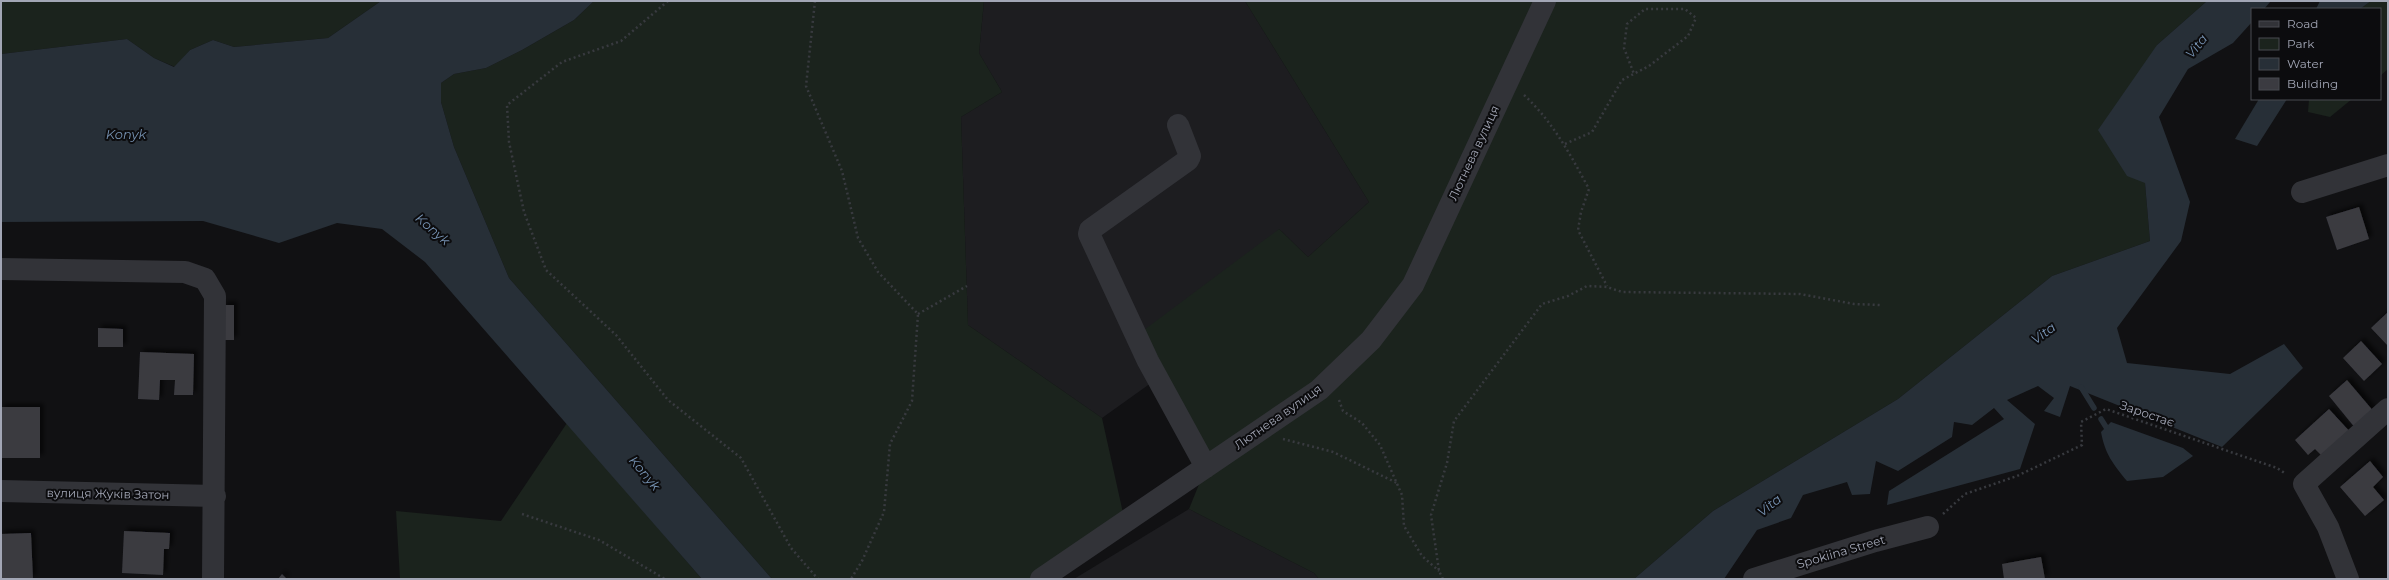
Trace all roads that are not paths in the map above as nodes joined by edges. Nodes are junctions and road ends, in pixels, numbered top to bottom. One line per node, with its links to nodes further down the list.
1 (1545, 1): 7 (street, Лютнева вулиця)
2 (1178, 125): 7 (street)
3 (2388, 165): 4 (street)
4 (2302, 192)
5 (1, 270): 9 (street)
6 (2388, 409): 14 (street)
7 (1206, 467): 12 (street, Лютнева вулиця)
8 (1, 491): 9 (street, вулиця Жуків Затон)
9 (214, 496): 11 (street)
10 (1928, 527): 13 (street, Spokiina Street)
11 (213, 579)
12 (1040, 579)
13 (1754, 579)
14 (2348, 579)

